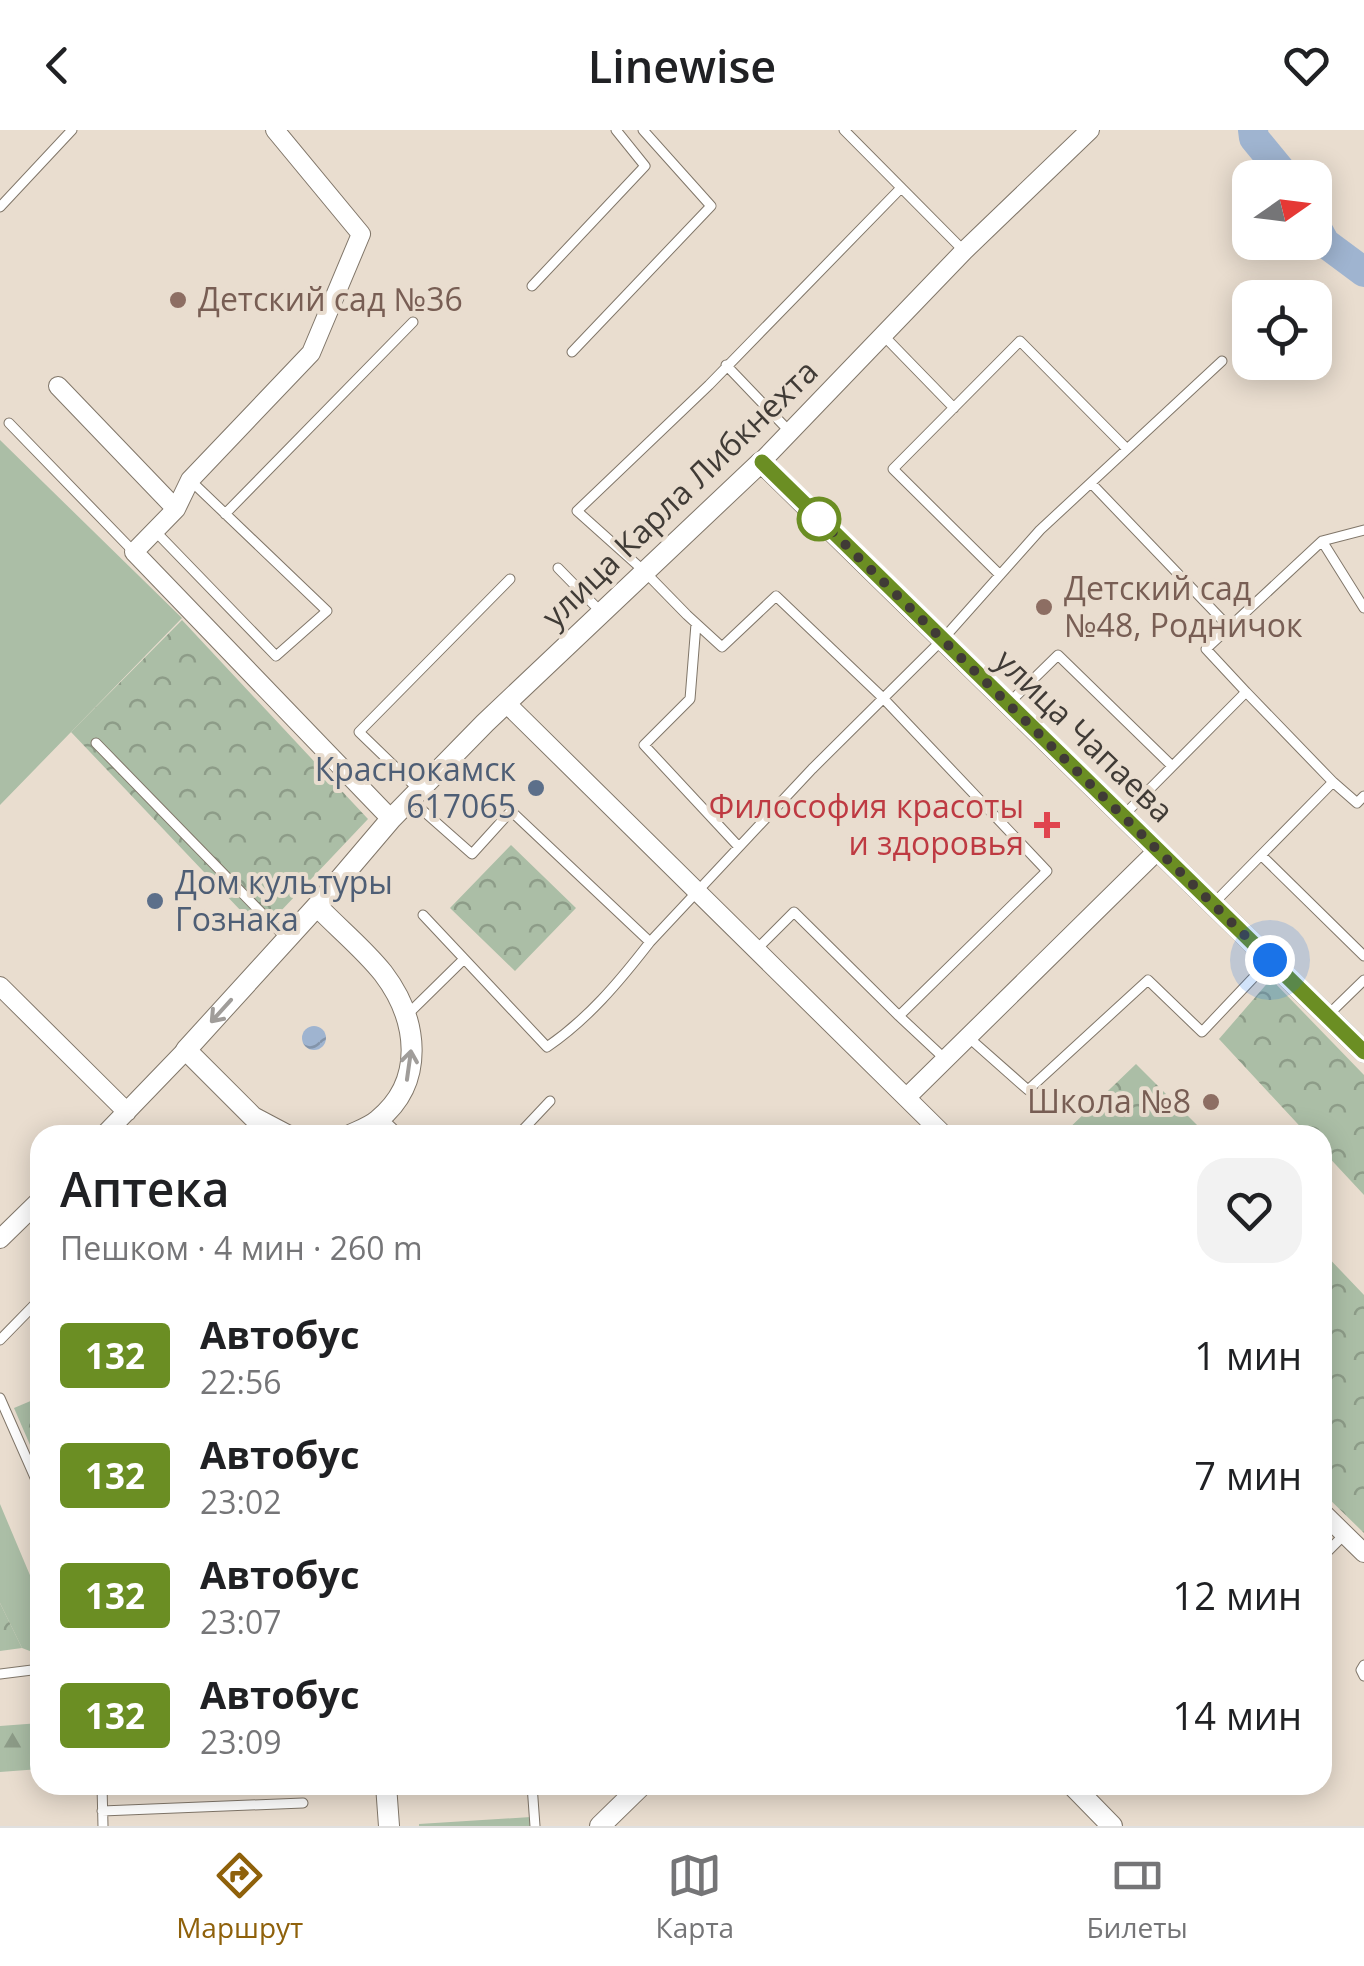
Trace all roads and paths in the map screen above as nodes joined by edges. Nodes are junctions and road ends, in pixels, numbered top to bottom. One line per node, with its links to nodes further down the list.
1 (72, 130): 8 (lane)
2 (274, 130): 22 (street)
3 (616, 130): 10 (lane)
4 (643, 130): 13 (lane)
5 (844, 130): 7 (lane)
6 (1090, 130): 9 (street, улица Карла Либкнехта)
7 (901, 188): 9 (lane); 15 (lane)
8 (0, 207)
9 (964, 251): 12 (street, улица Карла Либкнехта)
10 (532, 286)
11 (413, 322): 25 (lane)
12 (882, 335): 17 (lane); 19 (street, улица Карла Либкнехта)
13 (572, 352)
14 (1222, 361): 20 (lane)
15 (726, 366): 19 (lane); 31 (lane)
16 (58, 386): 24 (street)
17 (954, 408): 20 (lane); 32 (lane)
18 (9, 423): 29 (lane)
19 (790, 432): 21 (street, улица Карла Либкнехта)
20 (1127, 449): 23 (lane)
21 (762, 462): 31 (street, улица Карла Либкнехта); 38 (street, улица Чапаева)
22 (190, 480): 24 (street); 25 (lane)
23 (1091, 483): 32 (lane); 37 (lane)
24 (176, 509): 27 (street)
25 (225, 514): 27 (lane)
26 (1364, 530): 28 (lane)
27 (156, 532): 29 (street)
28 (1322, 541): 34 (lane); 37 (lane)
29 (134, 552): 49 (street)
30 (558, 568): 35 (lane)
31 (644, 571): 35 (street, улица Карла Либкнехта); 36 (lane)
32 (1000, 575): 38 (lane)
33 (510, 579): 46 (lane)
34 (1364, 608)
35 (601, 612): 41 (street, улица Карла Либкнехта)
36 (696, 624): 40 (lane); 50 (lane)
37 (1229, 627): 39 (lane)
38 (942, 640): 40 (lane); 42 (street, улица Чапаева)
39 (1246, 692): 44 (lane); 45 (lane)
40 (882, 698): 50 (lane); 66 (lane)
41 (507, 704): 46 (street, улица Карла Либкнехта); 53 (street)
42 (1008, 704): 44 (lane); 48 (street, улица Чапаева)
43 (96, 744): 57 (lane)
44 (1172, 766): 48 (lane)
45 (1333, 782): 47 (lane); 52 (lane)
46 (414, 795): 49 (street, улица Карла Либкнехта); 58 (lane)
47 (1364, 796)
48 (1123, 816): 51 (street, улица Чапаева)
49 (391, 819): 55 (street, улица Карла Либкнехта)
50 (738, 846): 53 (lane)
51 (1158, 850): 54 (street, улица Чапаева); 68 (street)
52 (1261, 856): 54 (lane); 60 (lane)
53 (696, 891): 58 (lane); 59 (street)
54 (1213, 904): 62 (street, улица Чапаева)
55 (317, 906): 57 (street, улица Карла Либкнехта); 65 (street)
56 (422, 915): 61 (lane)
57 (287, 939): 69 (street, улица Карла Либкнехта, one-way to 69)
58 (650, 942): 61 (lane)
59 (756, 950): 66 (lane); 72 (street)
60 (1364, 956)
61 (464, 959): 65 (lane)
62 (1270, 960): 67 (street, улица Чапаева); 68 (lane)
63 (1364, 980): 67 (lane)
64 (3, 995): 74 (street)
65 (407, 1015): 77 (street, one-way to 65)
66 (899, 1016): 71 (lane)
67 (1327, 1016): 70 (street, улица Чапаева)
68 (967, 1036): 71 (street)
69 (186, 1050): 74 (street); 76 (street)
70 (1364, 1052)
71 (944, 1059): 72 (street)
72 (911, 1085): 79 (street)
73 (550, 1101): 78 (lane)
74 (127, 1112): 75 (street)
75 (114, 1125)
76 (268, 1125)
77 (386, 1125)
78 (527, 1125)
79 (937, 1125)
80 (30, 1210): 81 (street)
81 (0, 1240)
82 (30, 1309): 83 (lane)
83 (0, 1340)
84 (0, 1398): 85 (lane)
85 (30, 1466)
86 (1332, 1522): 87 (street)
87 (1345, 1534): 88 (lane); 89 (street)
88 (1332, 1546)
89 (1364, 1552)
90 (1364, 1665): 93 (lane)
91 (30, 1671): 92 (lane)
92 (0, 1674)
93 (1364, 1676)
94 (102, 1795): 100 (lane)
95 (387, 1795): 103 (street)
96 (533, 1795): 104 (lane)
97 (632, 1795): 101 (street)
98 (1082, 1795): 105 (street)
99 (303, 1803): 100 (lane)
100 (102, 1811): 102 (lane)
101 (602, 1825)
102 (103, 1826)
103 (389, 1826)
104 (536, 1826)
105 (1112, 1826)

